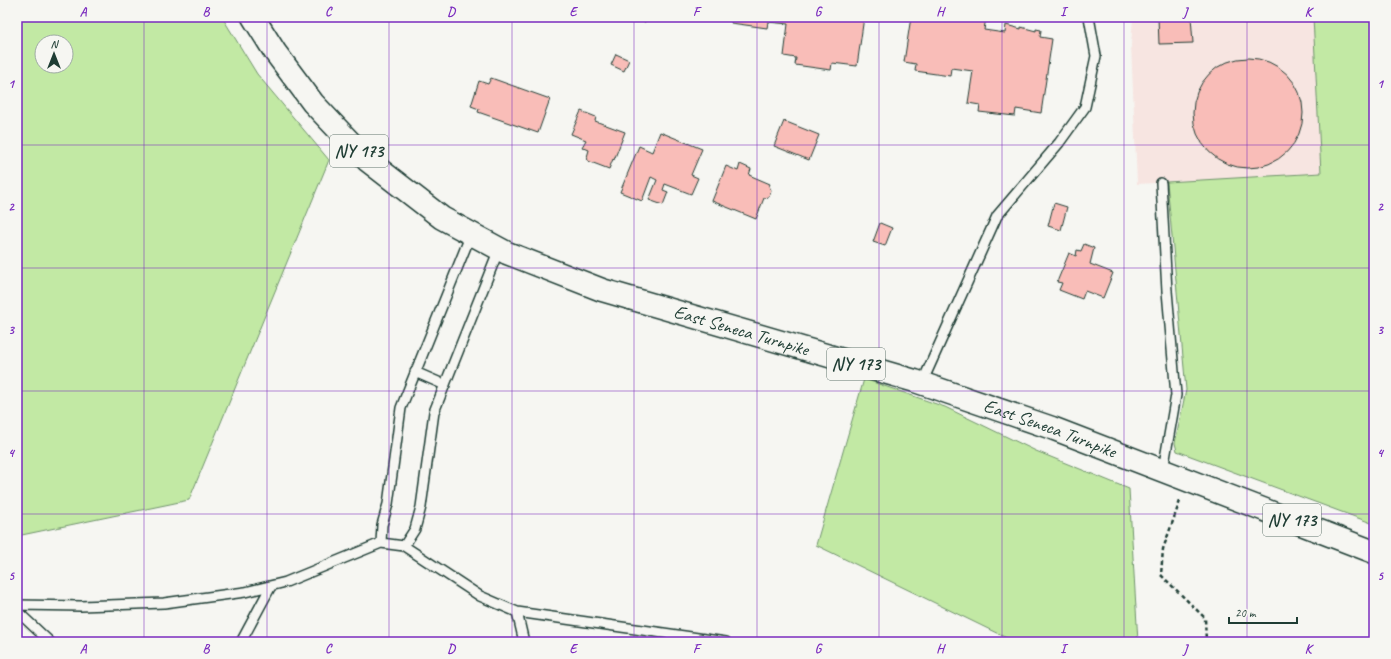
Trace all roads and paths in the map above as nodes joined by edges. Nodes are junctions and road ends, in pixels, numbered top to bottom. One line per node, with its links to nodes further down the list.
1 (253, 17): 4 (main road, East Seneca Turnpike / NY 173)
2 (1089, 17): 7 (lane)
3 (1161, 183): 9 (lane)
4 (471, 234): 5 (main road, East Seneca Turnpike / NY 173); 6 (lane)
5 (499, 249): 7 (main road, East Seneca Turnpike / NY 173); 8 (lane)
6 (415, 372): 8 (lane); 11 (lane)
7 (922, 383): 9 (main road, East Seneca Turnpike / NY 173)
8 (445, 385): 12 (lane)
9 (1163, 470): 10 (main road, East Seneca Turnpike / NY 173)
10 (1187, 479): 13 (main road, East Seneca Turnpike / NY 173); 22 (path)
11 (381, 542): 12 (lane); 14 (lane)
12 (404, 546): 17 (lane)
13 (1374, 552)
14 (271, 586): 15 (lane); 19 (lane)
15 (17, 605)
16 (17, 611): 18 (lane)
17 (517, 612): 20 (lane); 21 (lane)
18 (50, 642)
19 (241, 642)
20 (524, 642)
21 (725, 642)
22 (1206, 642)

